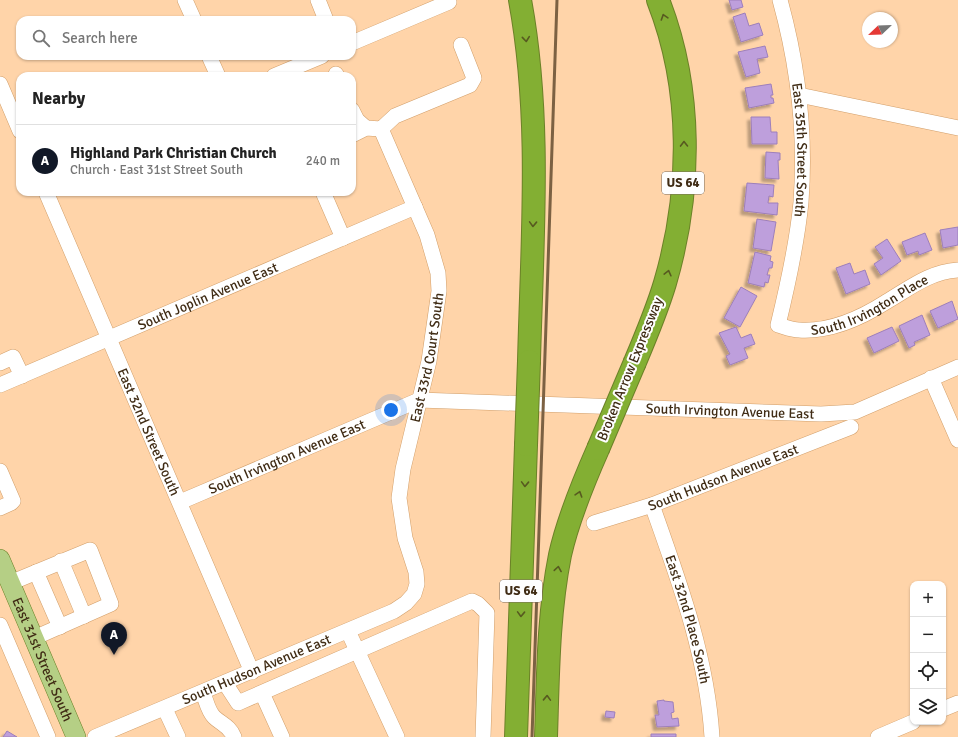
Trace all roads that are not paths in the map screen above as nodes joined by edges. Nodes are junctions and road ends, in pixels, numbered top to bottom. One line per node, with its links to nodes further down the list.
1 (185, 0): 7 (street)
2 (318, 0): 8 (street)
3 (448, 0): 9 (street)
4 (520, 0): 71 (highway, US 64, one-way to 71, bridge)
5 (658, 0): 72 (highway, Broken Arrow Expressway / US 64, one-way to 5, bridge)
6 (780, 0): 16 (street, East 35th Street South)
7 (192, 16)
8 (324, 16)
9 (356, 41)
10 (461, 45): 19 (street)
11 (212, 60): 13 (street)
12 (312, 60): 14 (street)
13 (216, 72)
14 (284, 72)
15 (0, 84): 18 (street)
16 (799, 96): 20 (street); 27 (street, East 35th Street South)
17 (356, 120): 19 (street, East 33rd Court South)
18 (16, 122)
19 (373, 128): 21 (street); 24 (street, East 33rd Court South)
20 (958, 128)
21 (356, 134)
22 (48, 196): 28 (street, East 32nd Street South)
23 (325, 196): 25 (street)
24 (416, 206): 25 (street, South Joplin Avenue East); 34 (street, East 33rd Court South)
25 (343, 238): 28 (street, South Joplin Avenue East)
26 (958, 270): 27 (street, South Irvington Place)
27 (778, 325)
28 (110, 338): 31 (street, South Joplin Avenue East); 38 (street, East 32nd Street South)
29 (0, 363): 31 (street)
30 (958, 366): 32 (street, South Hudson Avenue East)
31 (22, 376): 33 (street, South Joplin Avenue East)
32 (931, 378): 35 (street, South Hudson Avenue East); 36 (street)
33 (0, 385)
34 (419, 400): 35 (street, South Irvington Avenue East); 38 (street, South Irvington Avenue East); 46 (street, East 33rd Court South)
35 (849, 420): 39 (street, South Hudson Avenue East)
36 (958, 440)
37 (1, 477): 40 (street)
38 (180, 502): 55 (street, East 32nd Street South)
39 (652, 505): 41 (street, South Hudson Avenue East); 73 (street, East 32nd Place South)
40 (0, 508)
41 (594, 523)
42 (0, 559): 45 (main road, East 31st Street South)
43 (61, 561): 44 (street); 48 (street); 48 (street)
44 (36, 572): 45 (street); 50 (street)
45 (10, 583): 53 (main road, East 31st Street South)
46 (414, 594): 47 (street, South Hudson Avenue East)
47 (401, 607): 51 (street); 52 (street, South Hudson Avenue East)
48 (84, 616): 50 (street)
49 (0, 624): 63 (street, East 31st Street South)
50 (60, 627): 53 (street)
51 (410, 628): 54 (street); 70 (street)
52 (348, 631): 54 (street); 55 (street, South Hudson Avenue East)
53 (34, 638): 64 (main road, East 31st Street South)
54 (356, 652): 58 (street); 69 (street)
55 (252, 672): 56 (street, South Hudson Avenue East)
56 (225, 683): 57 (street, South Hudson Avenue East); 58 (street)
57 (203, 693): 61 (street, South Hudson Avenue East); 67 (street)
58 (262, 693): 68 (street)
59 (958, 703): 60 (street)
60 (946, 708)
61 (165, 709): 65 (street, South Hudson Avenue East); 66 (street)
62 (910, 723): 74 (street)
63 (48, 737)
64 (76, 737)
65 (95, 737)
66 (178, 737)
67 (234, 737)
68 (282, 737)
69 (397, 737)
70 (483, 737)
71 (516, 737)
72 (546, 737)
73 (712, 737)
74 (878, 737)

